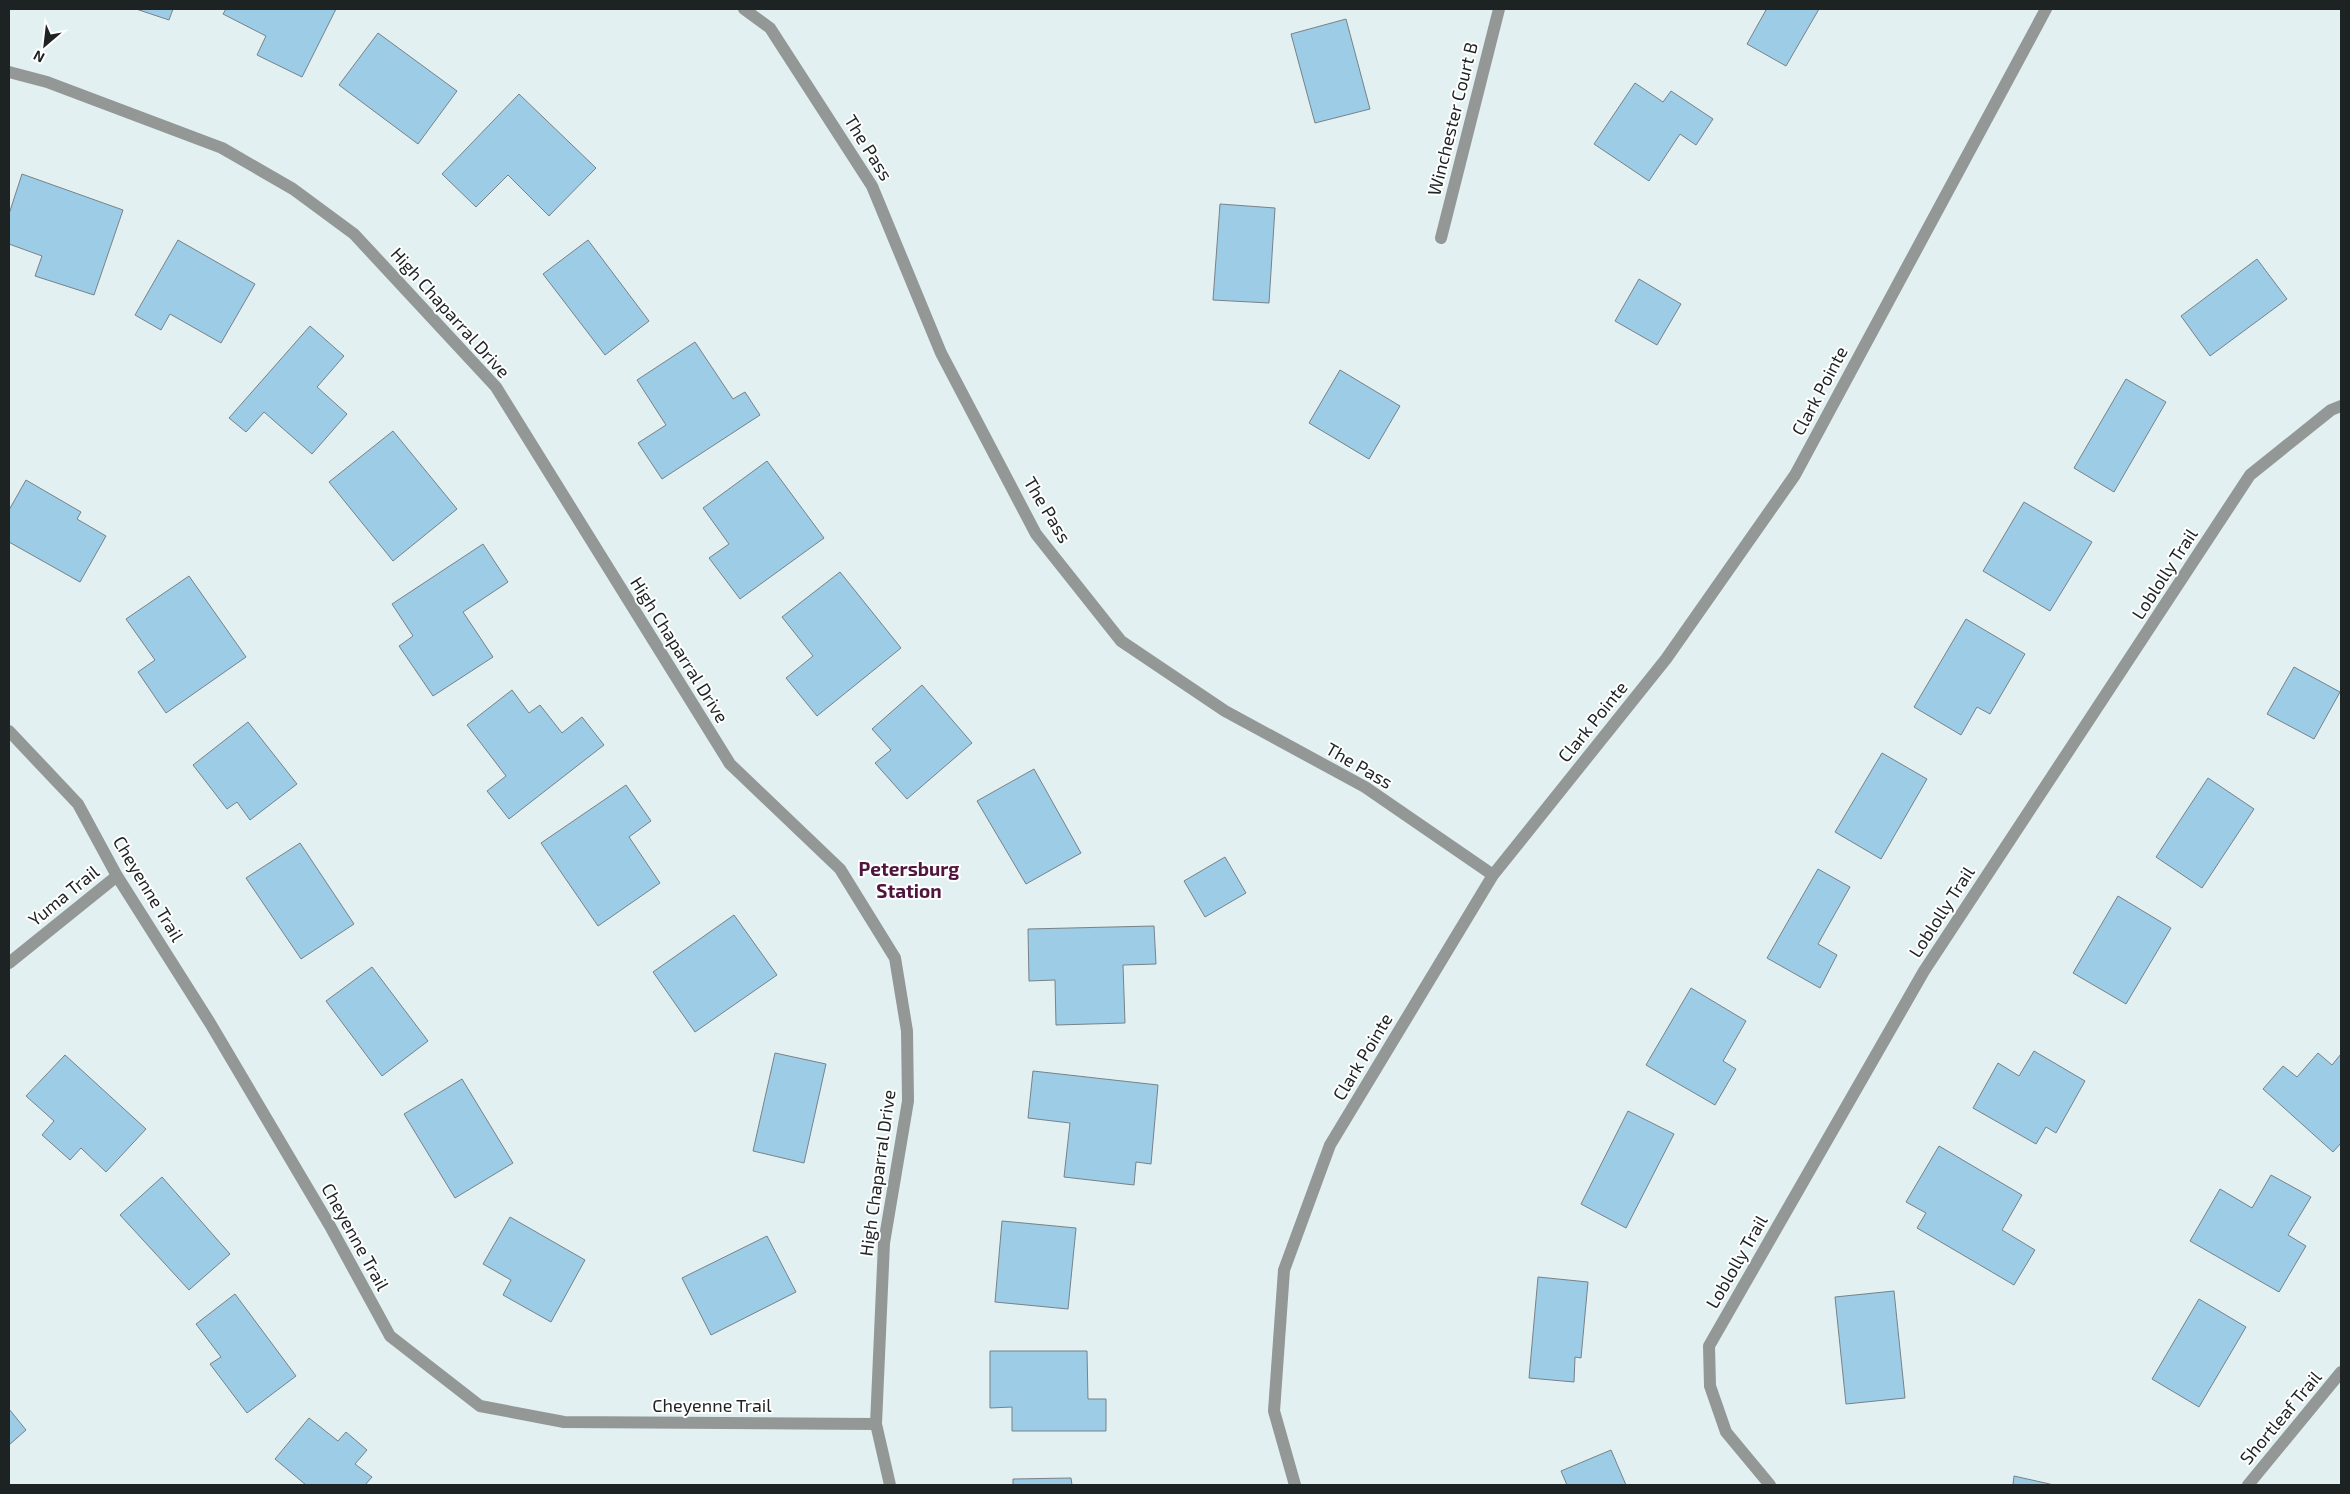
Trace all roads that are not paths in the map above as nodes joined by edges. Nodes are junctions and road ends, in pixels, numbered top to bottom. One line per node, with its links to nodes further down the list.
1 (744, 9): 8 (street, The Pass)
2 (1499, 9): 5 (street, Winchester Court B)
3 (2046, 9): 8 (street, Clark Pointe)
4 (9, 72): 12 (street, High Chaparral Drive)
5 (1441, 238)
6 (2341, 406): 15 (street, Loblolly Trail)
7 (9, 731): 9 (street, Cheyenne Trail)
8 (1493, 874): 14 (street, Clark Pointe)
9 (117, 876): 10 (street, Yuma Trail); 12 (street, Cheyenne Trail)
10 (9, 963)
11 (2341, 1372): 16 (street, Shortleaf Trail)
12 (876, 1424): 13 (street, High Chaparral Drive)
13 (890, 1485)
14 (1295, 1485)
15 (1770, 1485)
16 (2248, 1485)

